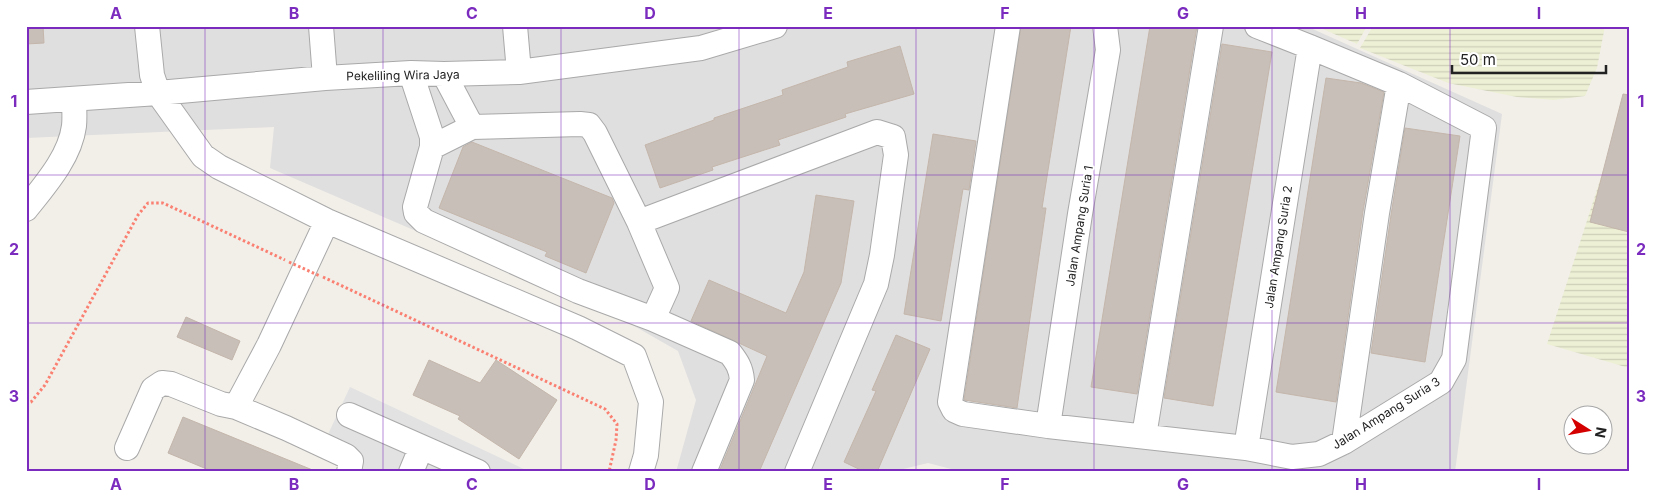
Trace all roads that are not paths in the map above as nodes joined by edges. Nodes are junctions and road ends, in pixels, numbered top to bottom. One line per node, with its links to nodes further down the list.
1 (147, 26): 16 (street)
2 (321, 26): 14 (street)
3 (515, 26): 11 (street)
4 (775, 26): 9 (street, Pekeliling Wira Jaya)
5 (1008, 26): 27 (street, Jalan Ampang Suria 3)
6 (1105, 26): 27 (street, Jalan Ampang Suria 1)
7 (1211, 26): 28 (street)
8 (1257, 26): 10 (street)
9 (700, 37): 11 (street, Pekeliling Wira Jaya)
10 (1310, 46): 15 (street); 32 (street, Jalan Ampang Suria 2)
11 (519, 72): 13 (street, Pekeliling Wira Jaya)
12 (412, 73): 13 (street, Pekeliling Wira Jaya); 14 (street, Pekeliling Wira Jaya); 20 (street)
13 (444, 74): 19 (street)
14 (324, 78): 16 (street, Pekeliling Wira Jaya)
15 (1399, 84): 29 (street); 29 (street, Jalan Ampang Suria 3)
16 (158, 93): 17 (street, Pekeliling Wira Jaya); 22 (street)
17 (74, 99): 18 (street, Pekeliling Wira Jaya); 21 (street)
18 (26, 102)
19 (472, 127): 20 (street); 23 (street)
20 (432, 146): 24 (street)
21 (26, 209)
22 (328, 221): 25 (street); 36 (street)
23 (639, 222): 24 (street); 38 (street)
24 (653, 319): 37 (street)
25 (236, 407): 30 (street); 33 (street)
26 (349, 415): 31 (street)
27 (1048, 426): 28 (street, Jalan Ampang Suria 3)
28 (1144, 436): 32 (street, Jalan Ampang Suria 3)
29 (1344, 442): 32 (street, Jalan Ampang Suria 3)
30 (127, 448)
31 (421, 448): 34 (street); 35 (street)
32 (1246, 448)
33 (349, 472)
34 (411, 472)
35 (478, 472)
36 (641, 472)
37 (704, 472)
38 (797, 472)

